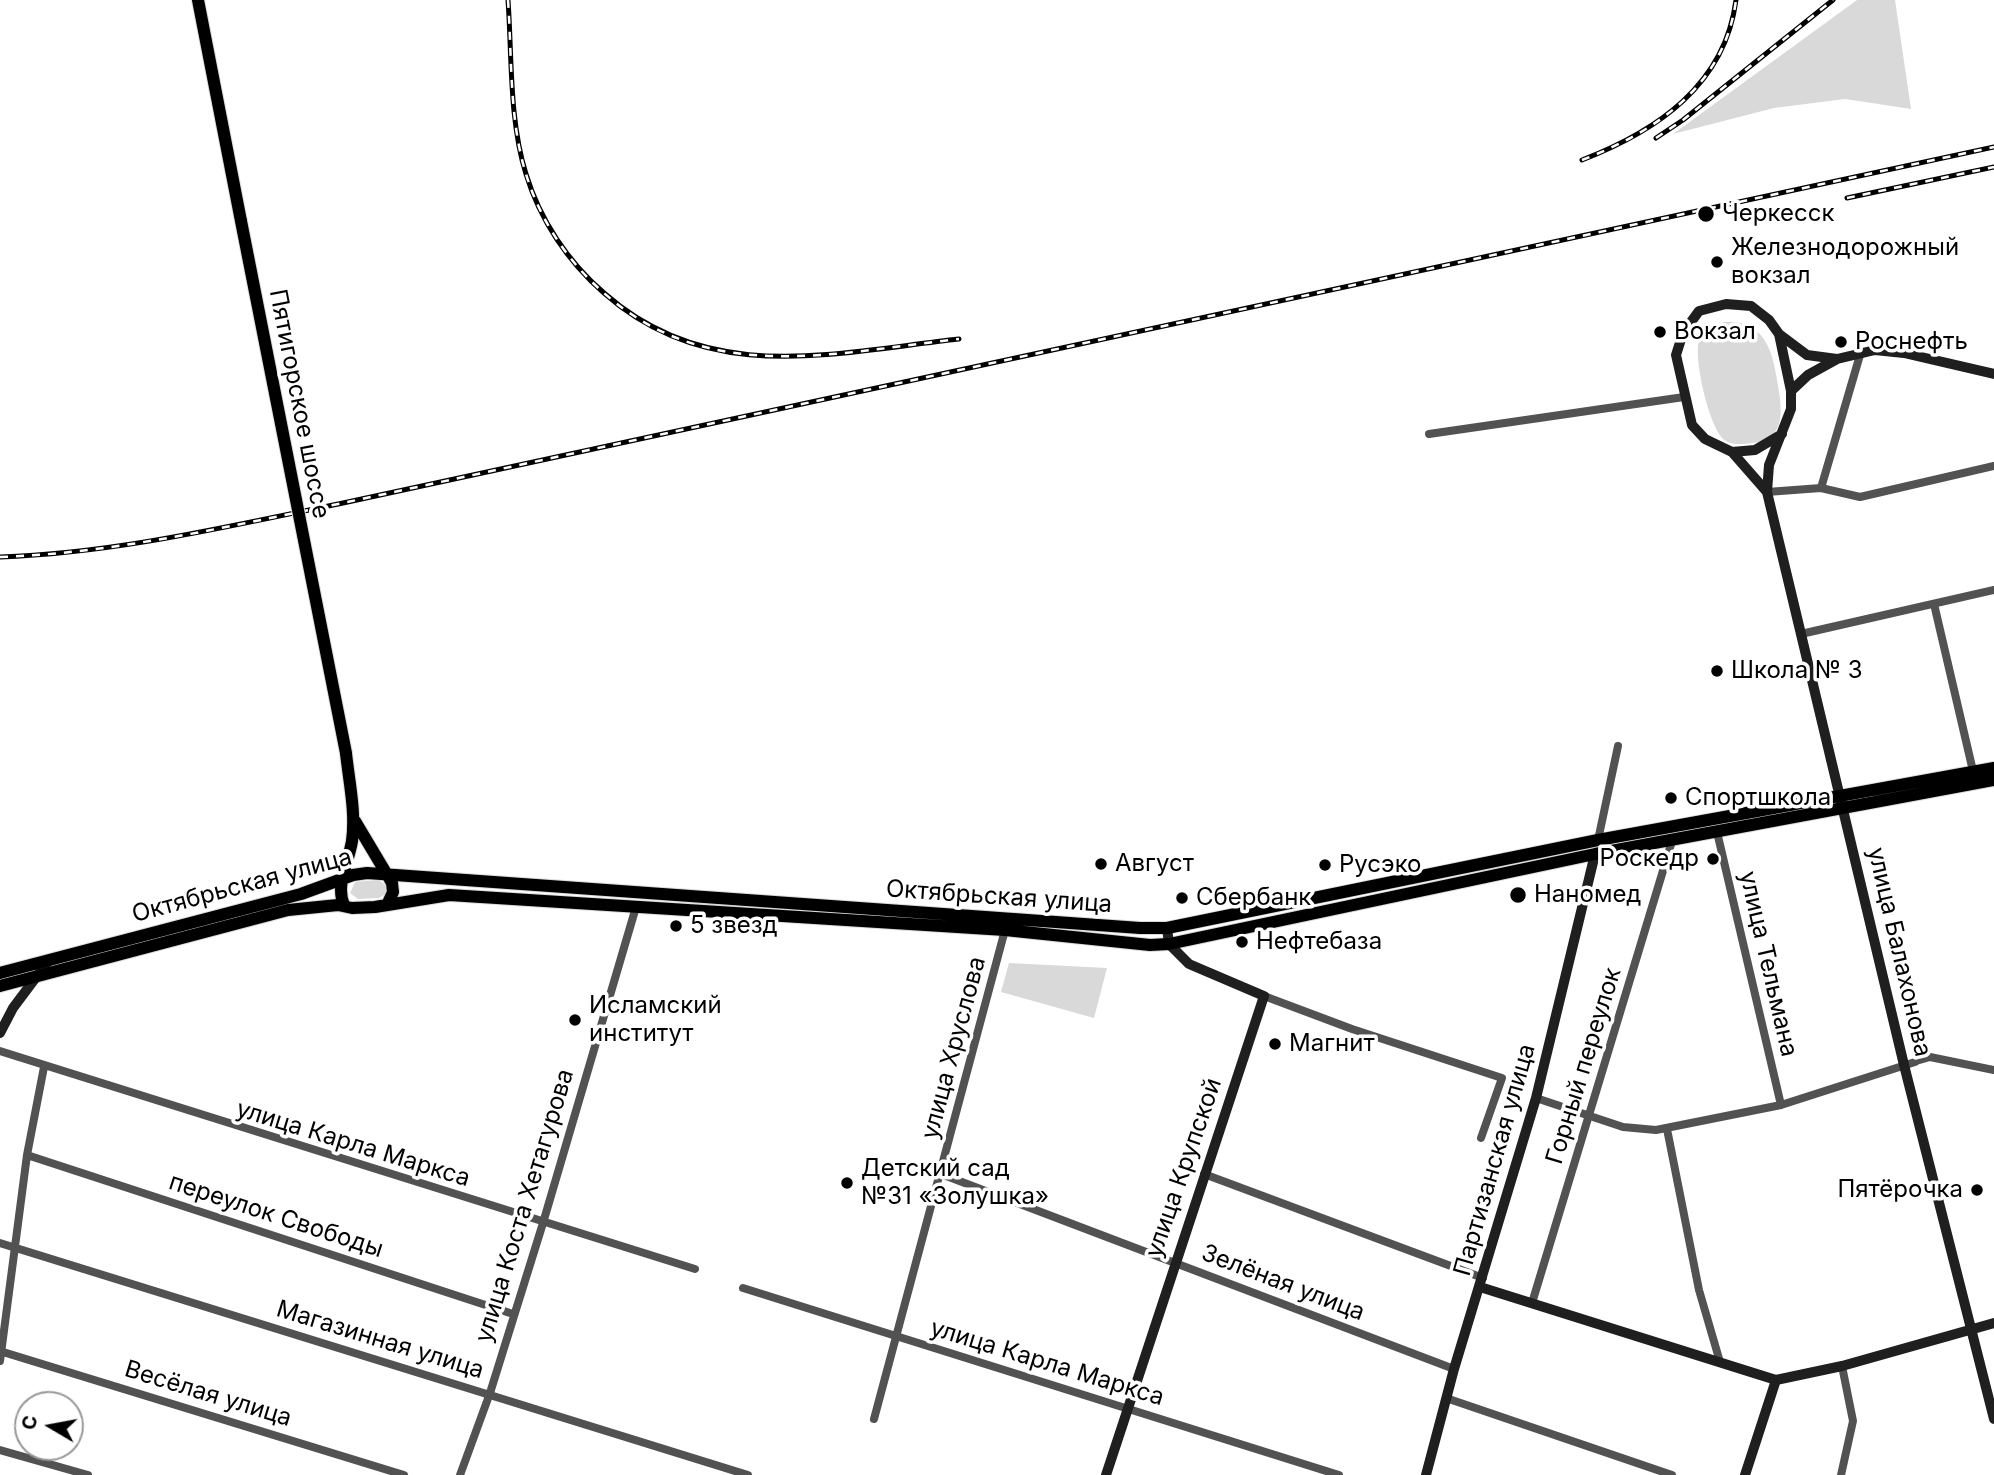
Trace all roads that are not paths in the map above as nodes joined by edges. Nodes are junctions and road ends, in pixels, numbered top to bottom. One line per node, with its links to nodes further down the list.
1 (198, 0): 23 (main road, Пятигорское шоссе, bridge)
2 (1779, 334): 4 (street); 6 (street, улица Балахонова); 7 (street, улица Балахонова)
3 (1860, 355): 4 (street); 5 (street); 12 (street)
4 (1837, 359): 6 (street)
5 (1994, 374)
6 (1791, 391): 9 (street, улица Балахонова)
7 (1684, 397): 8 (street); 10 (street, улица Балахонова)
8 (1429, 434)
9 (1782, 434): 10 (street); 13 (street, улица Балахонова)
10 (1732, 452): 13 (street, улица Балахонова)
11 (1994, 466): 12 (street)
12 (1821, 488): 13 (street)
13 (1767, 492): 16 (street, улица Балахонова)
14 (1994, 590): 15 (street)
15 (1934, 604): 16 (street); 19 (street)
16 (1801, 634): 21 (street, улица Балахонова)
17 (1618, 746): 25 (street)
18 (1994, 768): 19 (main road, Октябрьская улица)
19 (1973, 771): 21 (main road, Октябрьская улица)
20 (1994, 780): 22 (main road, Октябрьская улица)
21 (1839, 794): 22 (street, улица Балахонова); 25 (main road, Октябрьская улица)
22 (1843, 808): 24 (main road, Октябрьская улица); 43 (street, улица Балахонова)
23 (354, 818): 28 (main road, Пятигорское шоссе); 29 (main road, Пятигорское шоссе)
24 (1717, 832): 26 (main road, Октябрьская улица); 47 (street, улица Тельмана)
25 (1598, 839): 33 (main road, Октябрьская улица)
26 (1672, 841): 27 (main road, Октябрьская улица); 48 (street, Горный переулок)
27 (1595, 854): 35 (main road, Октябрьская улица); 46 (street, Партизанская улица)
28 (387, 876): 29 (main road, Октябрьская улица); 30 (main road, Пятигорское шоссе); 33 (main road, Октябрьская улица)
29 (343, 880): 31 (main road, Пятигорское шоссе); 36 (main road, Октябрьская улица)
30 (388, 903): 31 (main road, Октябрьская улица); 32 (main road, Октябрьская улица)
31 (344, 905): 38 (main road, Октябрьская улица)
32 (636, 907): 34 (main road, Октябрьская улица); 54 (street, улица Коста Хетагурова)
33 (1167, 928): 35 (street)
34 (1005, 930): 35 (main road, Октябрьская улица); 52 (street, улица Хруслова)
35 (1169, 944): 40 (street)
36 (48, 960): 37 (main road, Октябрьская улица); 38 (street)
37 (0, 973)
38 (35, 977): 39 (main road, Октябрьская улица); 41 (street)
39 (0, 986)
40 (1264, 996): 50 (street); 53 (street, улица Крупской)
41 (1, 1026)
42 (0, 1051): 44 (street, улица Карла Маркса)
43 (1911, 1062): 45 (street); 47 (street); 64 (street, улица Балахонова)
44 (44, 1067): 51 (street); 54 (street, улица Карла Маркса)
45 (1994, 1070)
46 (1536, 1098): 48 (street); 59 (street, Партизанская улица)
47 (1781, 1105): 49 (street)
48 (1590, 1116): 49 (street); 61 (street, Горный переулок)
49 (1667, 1129): 68 (street)
50 (1481, 1138)
51 (27, 1155): 56 (street); 62 (street, переулок Свободы)
52 (941, 1174): 57 (street, Зелёная улица); 65 (street, улица Хруслова)
53 (1204, 1174): 57 (street, улица Крупской); 59 (street)
54 (543, 1223): 58 (street, улица Карла Маркса); 62 (street, улица Коста Хетагурова)
55 (0, 1243): 56 (street, Магазинная улица)
56 (15, 1248): 66 (street); 72 (street, Магазинная улица)
57 (1174, 1262): 70 (street, Зелёная улица); 74 (street, улица Крупской)
58 (695, 1269)
59 (1481, 1283): 61 (street); 70 (street, Партизанская улица)
60 (743, 1288): 65 (street, улица Карла Маркса)
61 (1532, 1303): 68 (street)
62 (513, 1314): 72 (street, улица Коста Хетагурова)
63 (1994, 1324): 64 (street)
64 (1972, 1330): 69 (street); 76 (street, улица Балахонова)
65 (897, 1336): 74 (street, улица Карла Маркса); 75 (street, улица Хруслова)
66 (1, 1351): 67 (street); 79 (street, Весёлая улица)
67 (0, 1361)
68 (1720, 1362): 71 (street)
69 (1842, 1366): 71 (street); 87 (street)
70 (1454, 1369): 73 (street, Партизанская улица)
71 (1776, 1380): 86 (street)
72 (490, 1393): 80 (street, улица Коста Хетагурова); 81 (street, Магазинная улица)
73 (1446, 1398): 84 (street, Партизанская улица); 85 (street)
74 (1127, 1408): 82 (street, улица Крупской); 83 (street, улица Карла Маркса)
75 (874, 1419)
76 (1994, 1419)
77 (0, 1450): 78 (street)
78 (88, 1475)
79 (404, 1475)
80 (460, 1475)
81 (748, 1475)
82 (1106, 1475)
83 (1339, 1475)
84 (1426, 1475)
85 (1672, 1475)
86 (1745, 1475)
87 (1841, 1475)

